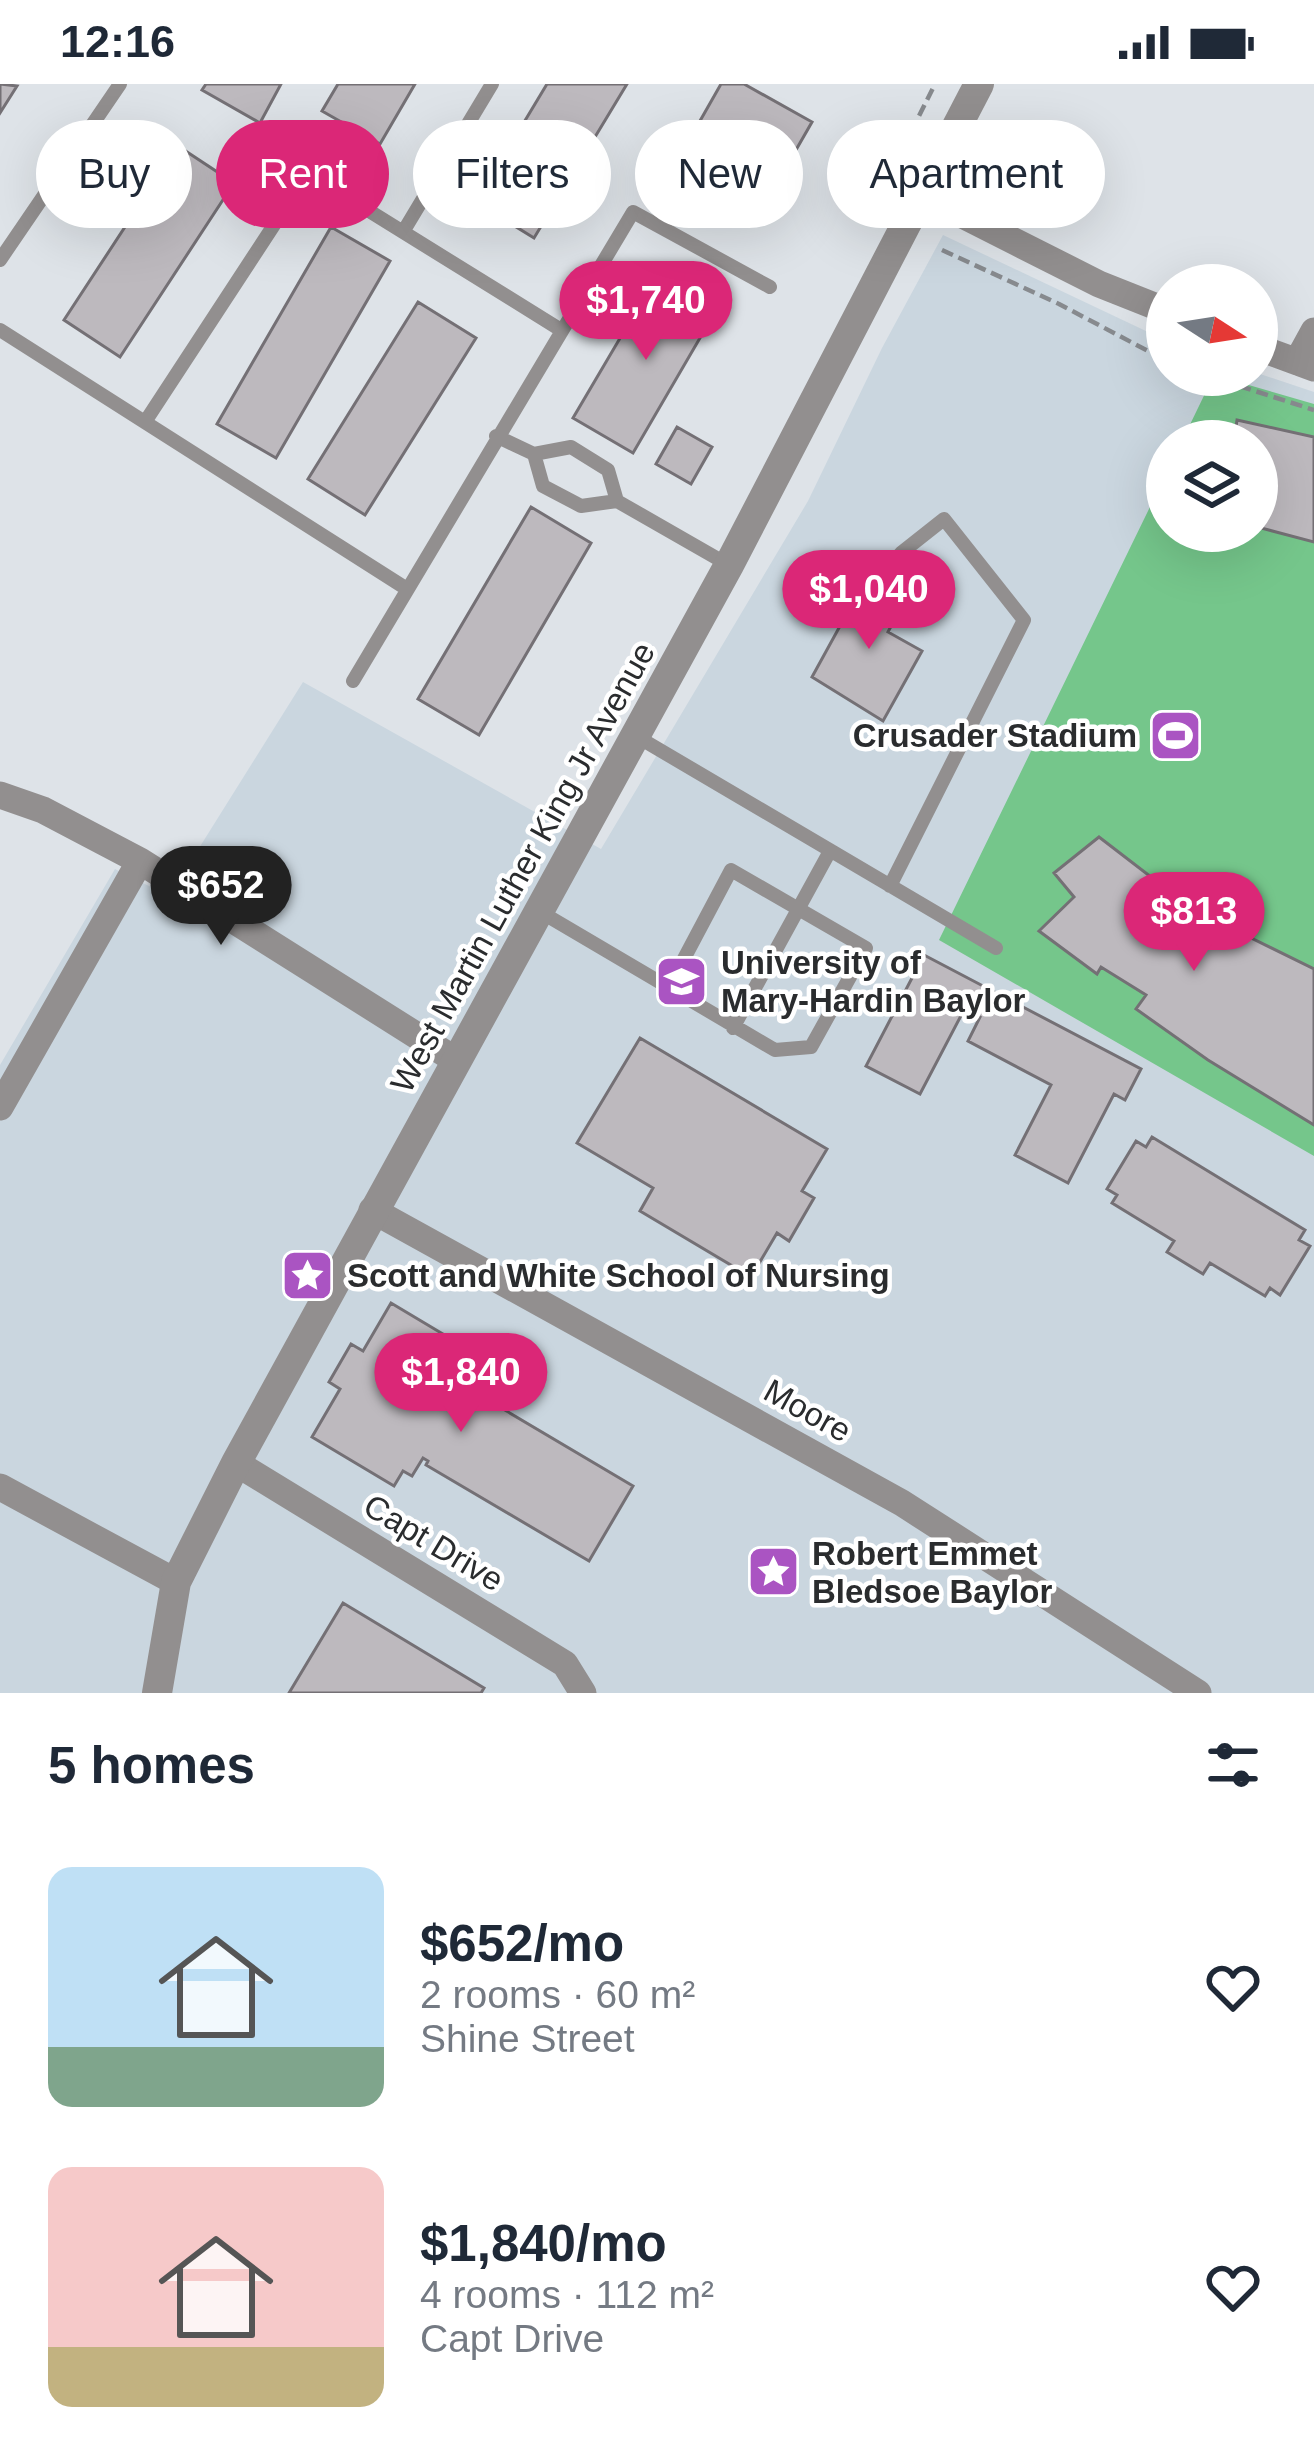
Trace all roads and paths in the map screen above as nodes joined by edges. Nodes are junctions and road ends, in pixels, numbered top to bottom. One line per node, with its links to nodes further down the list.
1 (120, 84): 11 (lane)
2 (492, 84): 9 (lane)
3 (935, 84): 5 (path)
4 (979, 84): 6 (street, West Martin Luther King Jr Avenue)
5 (917, 120)
6 (961, 120)
7 (906, 228): 27 (street, West Martin Luther King Jr Avenue)
8 (988, 228): 13 (street)
9 (404, 232): 15 (lane); 22 (lane)
10 (942, 250): 17 (path)
11 (0, 260)
12 (770, 287): 15 (lane)
13 (1146, 303)
14 (0, 330): 22 (lane)
15 (561, 330): 23 (lane)
16 (1314, 331): 19 (street)
17 (1146, 351)
18 (1278, 354): 19 (street)
19 (1306, 365)
20 (1270, 396): 21 (path)
21 (1314, 410)
22 (145, 422): 28 (lane)
23 (496, 436): 24 (lane); 28 (lane)
24 (535, 454): 25 (lane); 25 (lane)
25 (617, 501): 27 (lane)
26 (901, 553): 34 (lane)
27 (729, 565): 30 (street, West Martin Luther King Jr Avenue)
28 (407, 589): 29 (lane)
29 (353, 681)
30 (636, 736): 32 (lane); 36 (street, West Martin Luther King Jr Avenue)
31 (0, 795): 33 (street)
32 (830, 851): 34 (lane); 35 (lane)
33 (140, 861): 40 (street); 41 (street)
34 (890, 886): 37 (lane)
35 (799, 908): 38 (lane); 39 (lane); 39 (lane)
36 (539, 911): 38 (lane); 40 (street, West Martin Luther King Jr Avenue)
37 (996, 948)
38 (669, 987): 39 (lane)
39 (734, 1028)
40 (457, 1061): 42 (street, West Martin Luther King Jr Avenue)
41 (0, 1107)
42 (372, 1210): 43 (street, West Martin Luther King Jr Avenue); 48 (street, Moore)
43 (236, 1463): 45 (street, West Martin Luther King Jr Avenue); 47 (street, Capt Drive)
44 (0, 1486): 45 (street)
45 (176, 1582): 46 (street, West Martin Luther King Jr Avenue)
46 (157, 1693)
47 (583, 1693)
48 (1198, 1693)

